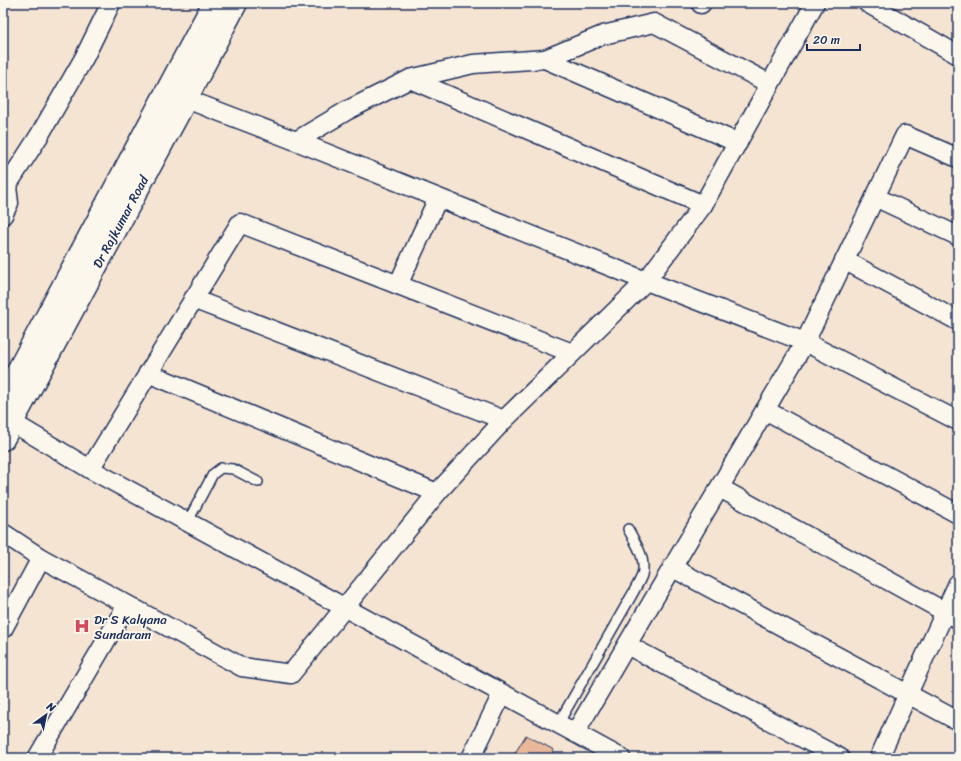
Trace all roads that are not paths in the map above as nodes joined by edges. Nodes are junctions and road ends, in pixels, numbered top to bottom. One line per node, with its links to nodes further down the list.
1 (111, 3): 17 (street)
2 (214, 3): 10 (main road, Dr Rajkumar Road)
3 (236, 3): 10 (main road, Dr Rajkumar Road)
4 (814, 3): 9 (street)
5 (868, 3): 6 (street)
6 (958, 55)
7 (545, 59): 8 (street); 9 (street); 12 (street)
8 (410, 79): 11 (street); 16 (street)
9 (770, 84): 12 (street)
10 (176, 96): 11 (street); 27 (main road, Dr Rajkumar Road); 31 (main road, Dr Rajkumar Road)
11 (296, 141): 15 (street)
12 (738, 143): 16 (street)
13 (958, 158): 14 (street)
14 (875, 197): 18 (street); 19 (street)
15 (438, 198): 20 (street); 21 (street)
16 (703, 205): 20 (street)
17 (3, 215)
18 (958, 236)
19 (844, 260): 23 (street); 24 (street)
20 (646, 281): 24 (street); 25 (street)
21 (398, 285): 22 (street); 25 (street)
22 (193, 300): 26 (street); 29 (street)
23 (958, 321)
24 (805, 342): 28 (street); 30 (street)
25 (572, 353): 29 (street)
26 (148, 373): 32 (street); 35 (street)
27 (3, 399)
28 (766, 410): 34 (street); 36 (street)
29 (504, 420): 35 (street)
30 (958, 422)
31 (6, 426): 32 (street)
32 (90, 470): 37 (street)
33 (258, 482): 37 (lane)
34 (720, 488): 41 (street); 45 (street)
35 (437, 493): 44 (street)
36 (958, 514)
37 (187, 523): 44 (street)
38 (628, 529): 51 (lane)
39 (3, 533): 40 (street)
40 (41, 558): 43 (street); 46 (street)
41 (673, 568): 47 (street); 49 (street)
42 (958, 583): 45 (street)
43 (127, 605): 44 (street); 53 (street)
44 (344, 608): 48 (street)
45 (951, 616): 49 (street)
46 (3, 629)
47 (627, 645): 52 (street); 56 (street)
48 (502, 694): 51 (street); 54 (street)
49 (908, 694): 50 (street); 57 (street)
50 (958, 721)
51 (558, 724): 52 (street)
52 (575, 733): 55 (street)
53 (37, 758)
54 (471, 758)
55 (621, 758)
56 (840, 758)
57 (879, 758)

